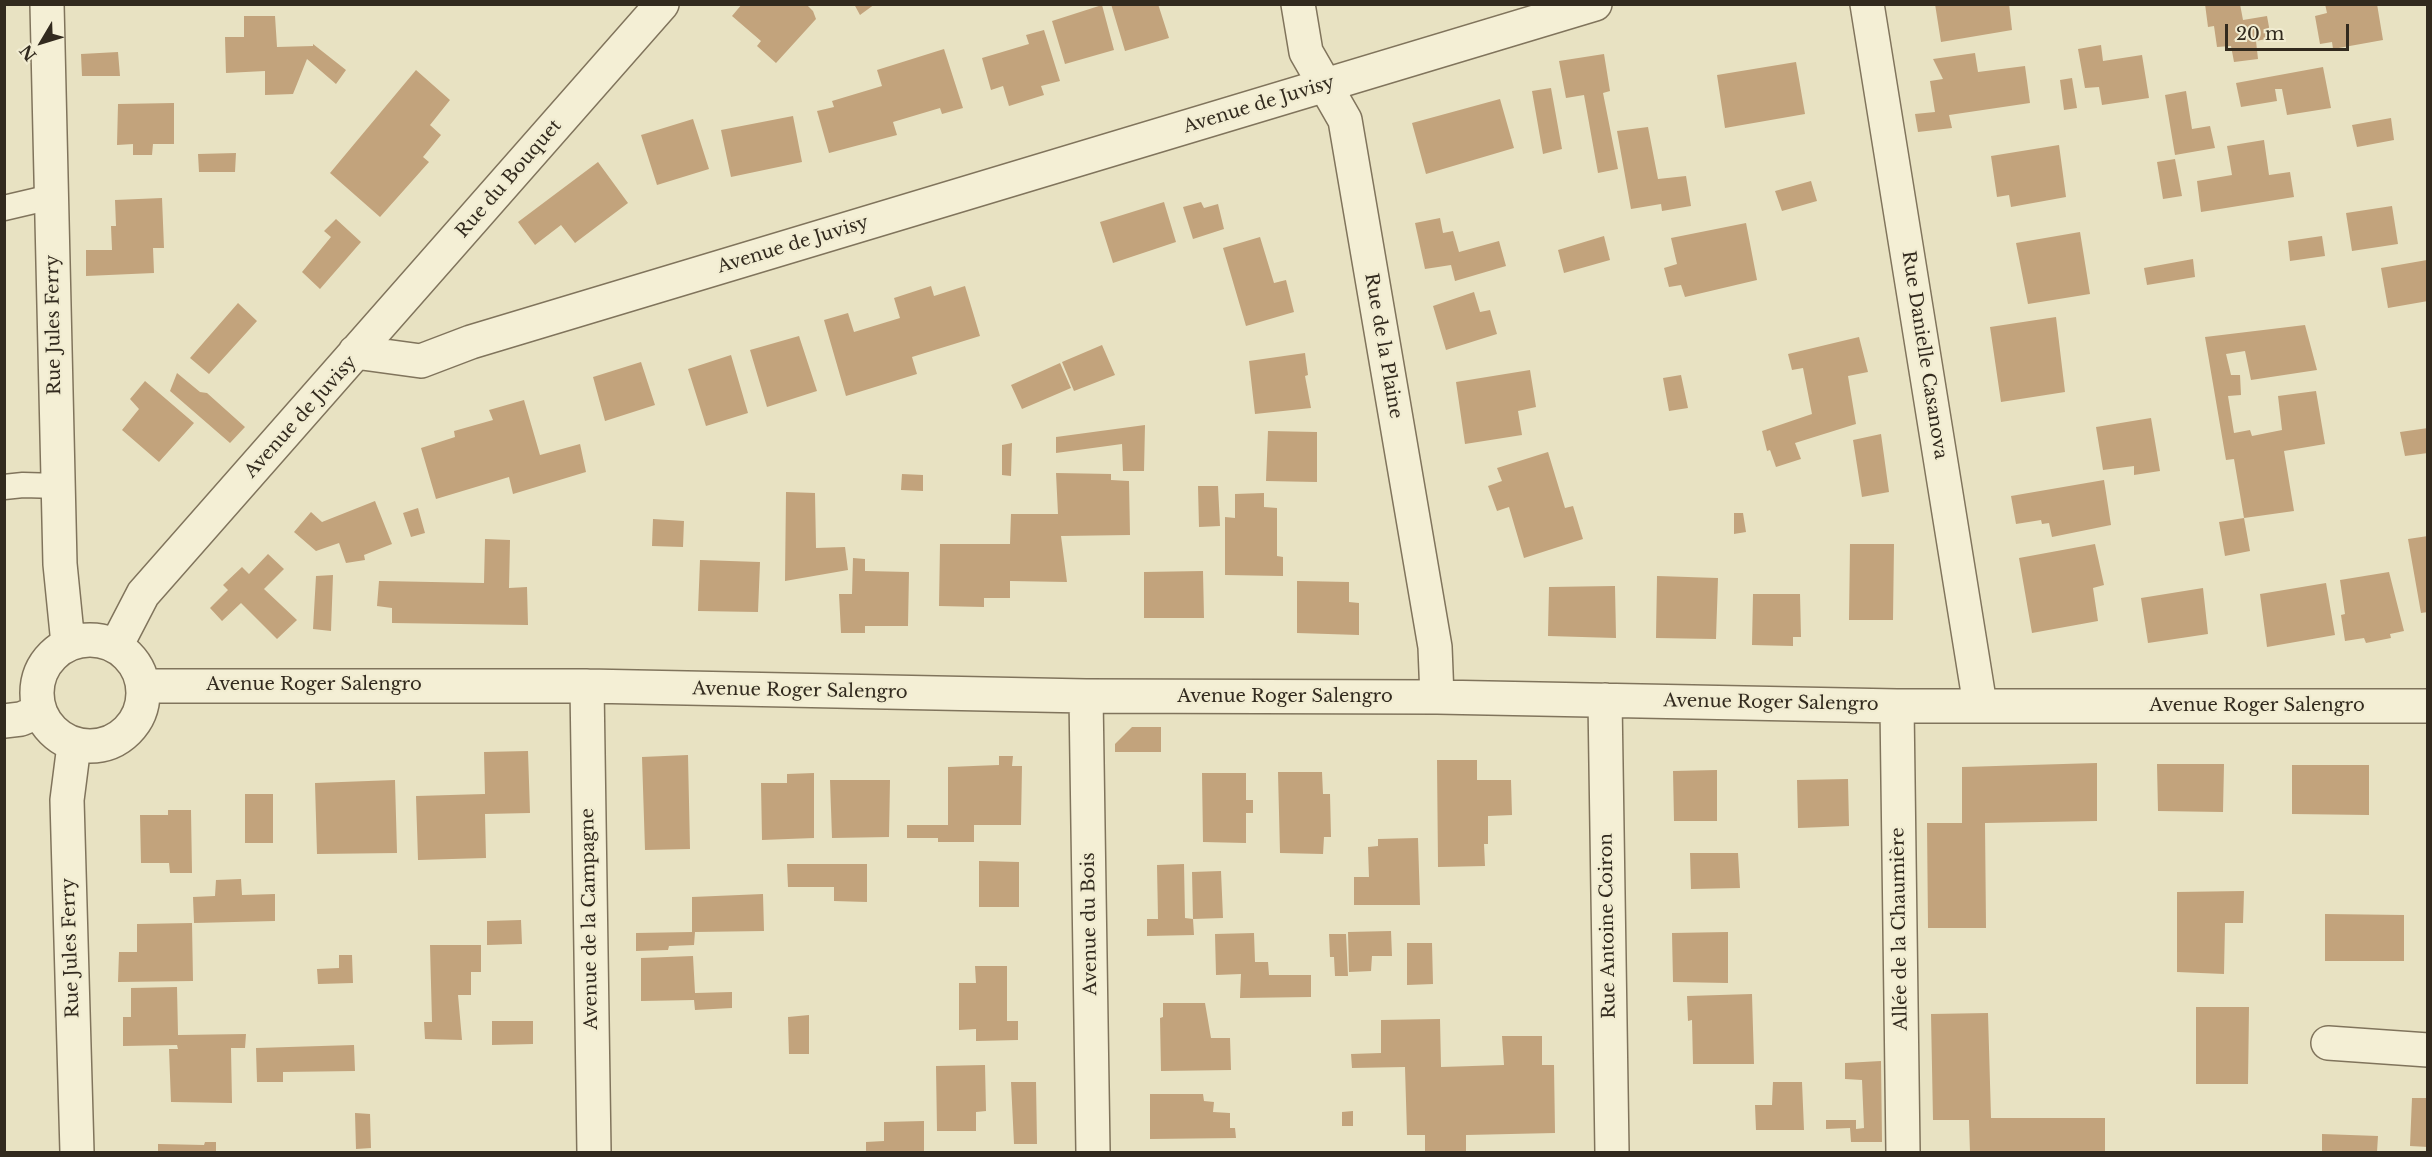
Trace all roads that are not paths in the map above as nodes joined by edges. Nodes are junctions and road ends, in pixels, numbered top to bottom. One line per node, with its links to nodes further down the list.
1 (47, 4): 7 (street, Rue Jules Ferry)
2 (1298, 4): 6 (street, Rue de la Plaine)
3 (1596, 4): 6 (street, Avenue de Juvisy)
4 (1867, 4): 19 (street, Rue Danielle Casanova)
5 (648, 11): 9 (street, Rue du Bouquet)
6 (1327, 85): 9 (street, Avenue de Juvisy); 17 (street, Rue de la Plaine)
7 (51, 197): 8 (lane); 10 (street, Rue Jules Ferry)
8 (4, 208)
9 (355, 352): 13 (street, Avenue de Juvisy)
10 (58, 486): 11 (lane); 12 (street, Rue Jules Ferry)
11 (4, 488)
12 (68, 644): 13 (street); 22 (street)
13 (116, 646): 14 (street)
14 (144, 686): 15 (street, Avenue Roger Salengro); 24 (street)
15 (587, 686): 16 (street, Avenue Roger Salengro); 28 (street, Avenue de la Campagne)
16 (1086, 696): 17 (street, Avenue Roger Salengro); 29 (street, Avenue du Bois)
17 (1437, 697): 18 (street, Avenue Roger Salengro)
18 (1605, 700): 20 (street, Avenue Roger Salengro); 30 (street, Rue Antoine Coiron)
19 (1980, 705): 20 (street, Avenue Roger Salengro); 21 (street, Avenue Roger Salengro)
20 (1897, 706): 31 (street, Allée de la Chaumière)
21 (2427, 706)
22 (40, 711): 23 (street); 24 (street)
23 (4, 721)
24 (74, 745): 27 (street, Rue Jules Ferry)
25 (2328, 1043): 26 (street)
26 (2427, 1050)
27 (77, 1152)
28 (594, 1152)
29 (1094, 1152)
30 (1612, 1152)
31 (1903, 1152)

